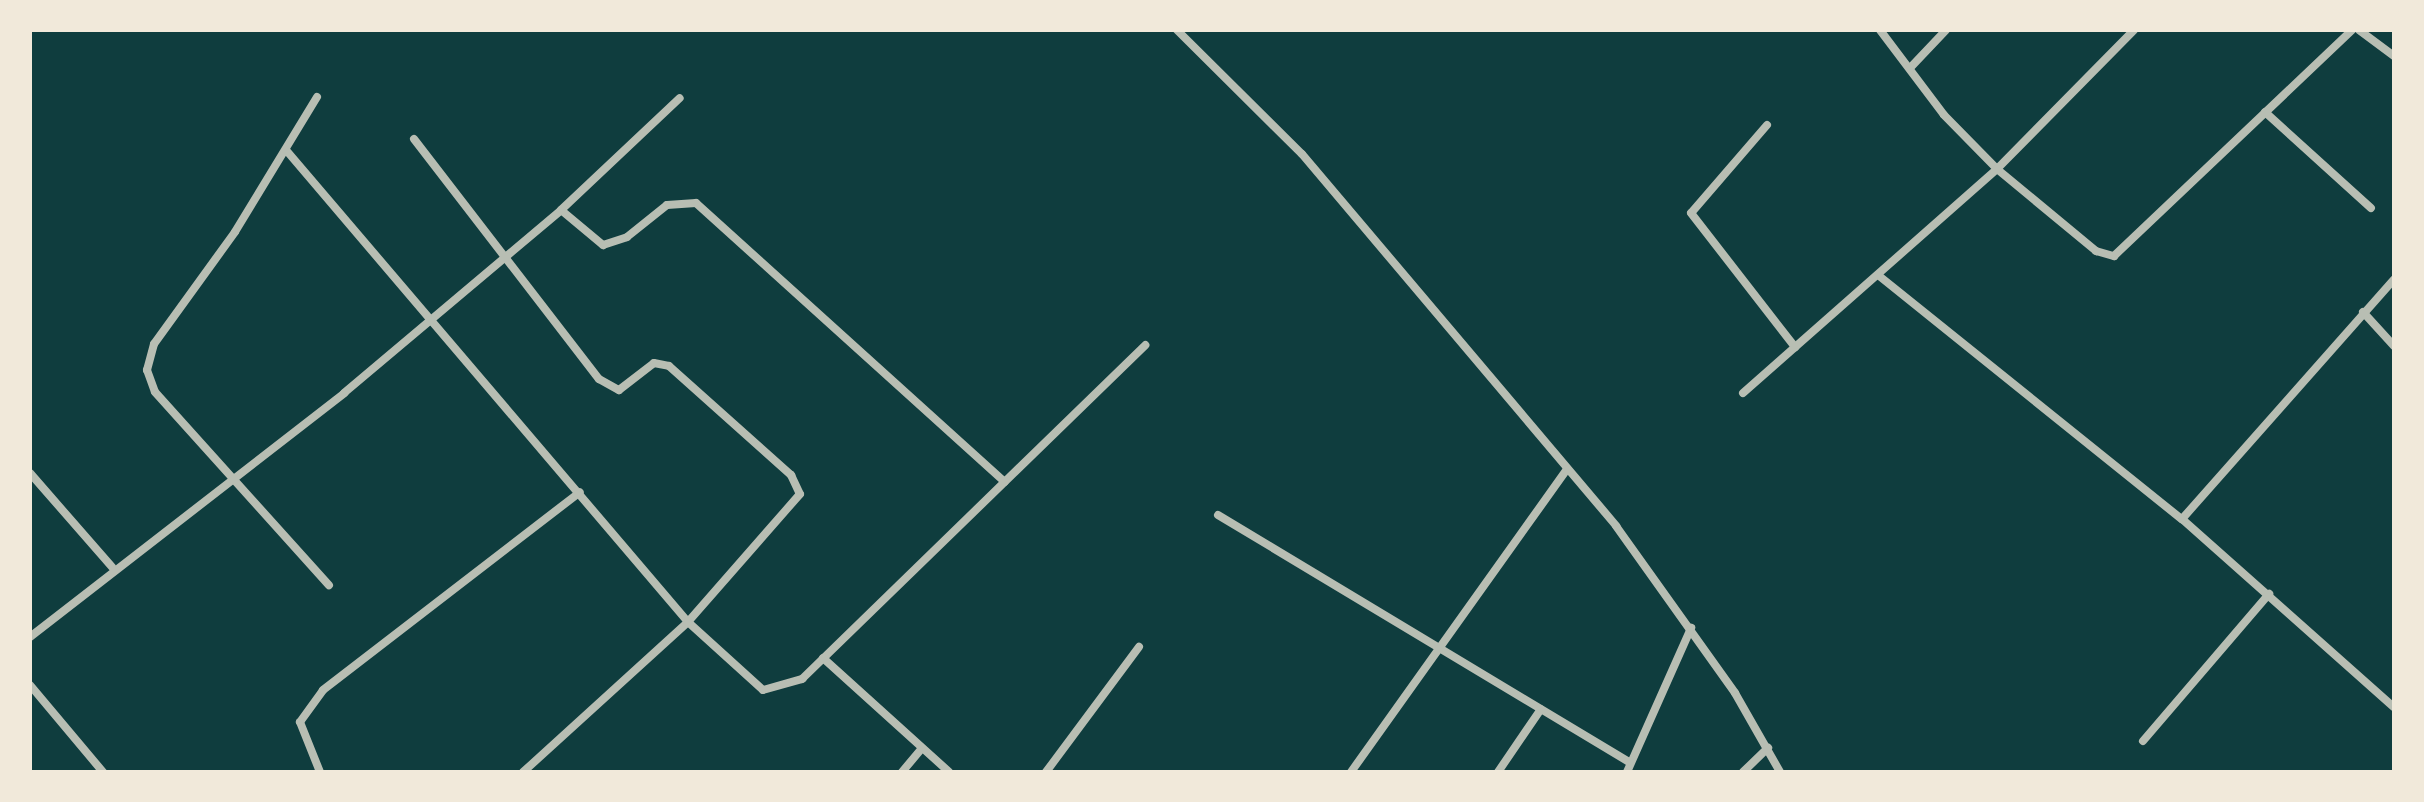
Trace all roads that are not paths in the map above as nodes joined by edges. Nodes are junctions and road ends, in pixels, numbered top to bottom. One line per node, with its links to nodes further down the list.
1 (1177, 30): 27 (street)
2 (1880, 30): 8 (street)
3 (1946, 30): 8 (street)
4 (2134, 30): 15 (street)
5 (2359, 30): 7 (street)
6 (2346, 31): 11 (street)
7 (2394, 56)
8 (1910, 68): 15 (street)
9 (317, 97): 14 (street)
10 (680, 98): 17 (street)
11 (2265, 112): 15 (street); 16 (street)
12 (1767, 125): 25 (street)
13 (414, 139): 18 (street)
14 (286, 150): 22 (street); 29 (street)
15 (1997, 169): 19 (street)
16 (2371, 208)
17 (561, 210): 18 (street); 30 (street)
18 (503, 260): 22 (street); 37 (street)
19 (1878, 275): 25 (street); 33 (street)
20 (2394, 279): 21 (street)
21 (2363, 312): 24 (street); 33 (street)
22 (432, 318): 29 (street); 31 (street)
23 (1146, 345): 30 (street)
24 (2394, 346)
25 (1795, 347): 26 (street)
26 (1743, 393)
27 (1567, 469): 38 (street); 41 (street)
28 (30, 473): 34 (street)
29 (234, 478): 34 (street); 35 (street)
30 (1005, 482): 42 (street)
31 (580, 492): 37 (street); 51 (street)
32 (1218, 515): 41 (street)
33 (2182, 519): 36 (street)
34 (112, 567): 39 (street)
35 (329, 585)
36 (2269, 594): 44 (street); 46 (street)
37 (688, 622): 42 (street); 52 (street)
38 (1691, 628): 48 (street); 49 (street)
39 (30, 637)
40 (1139, 647): 55 (street)
41 (1443, 649): 45 (street); 56 (street)
42 (823, 658): 47 (street)
43 (30, 685): 50 (street)
44 (2394, 707)
45 (1541, 709): 49 (street); 57 (street)
46 (2143, 741)
47 (922, 748): 53 (street); 54 (street)
48 (1768, 748): 58 (street); 59 (street)
49 (1628, 768)
50 (103, 772)
51 (320, 772)
52 (523, 772)
53 (902, 772)
54 (949, 772)
55 (1046, 772)
56 (1351, 772)
57 (1498, 772)
58 (1743, 772)
59 (1780, 772)

